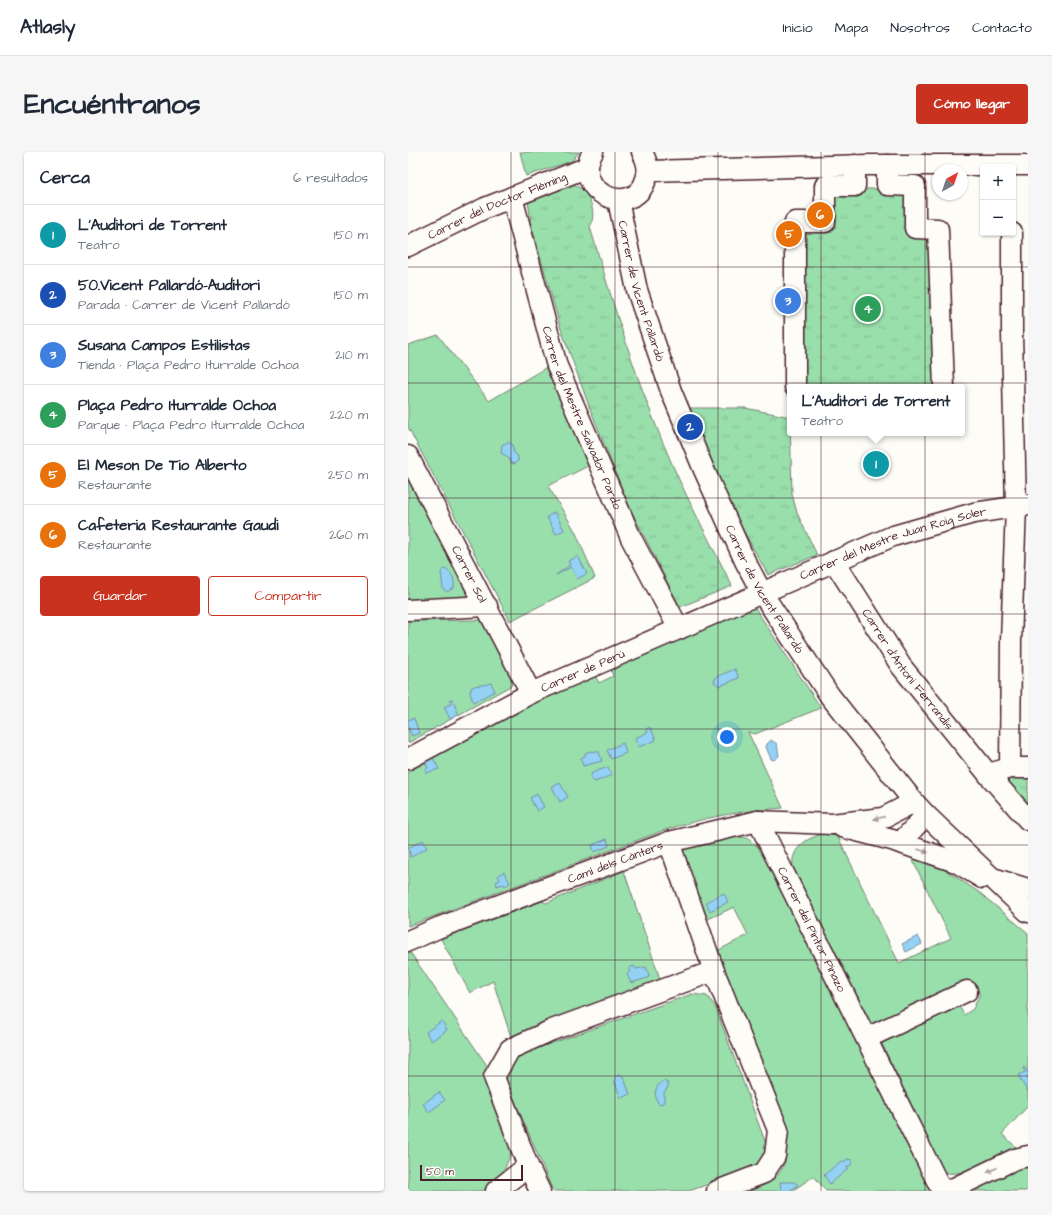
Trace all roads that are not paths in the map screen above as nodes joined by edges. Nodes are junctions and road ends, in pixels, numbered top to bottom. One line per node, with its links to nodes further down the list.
1 (642, 152): 6 (street)
2 (591, 159): 7 (street, Carrer del Doctor Flèming); 8 (street)
3 (728, 160): 4 (street); 6 (street)
4 (870, 162): 5 (street); 12 (street); 13 (street)
5 (1018, 166)
6 (648, 171): 8 (street)
7 (512, 197): 10 (street, Carrer del Doctor Flèming); 20 (street, Carrer del Mestre Salvador Pardo)
8 (618, 200): 17 (street, Carrer de Vicent Pallardó)
9 (1012, 236): 11 (street)
10 (408, 246)
11 (1020, 333): 15 (street)
12 (795, 384)
13 (944, 384)
14 (408, 456): 18 (street, Carrer Sol)
15 (1022, 506): 16 (street, Carrer del Mestre Juan Roig Soler); 21 (street)
16 (834, 561): 17 (street, Carrer del Mestre Juan Roig Soler); 25 (street, Carrer d'Antoni Ferrandis)
17 (762, 593): 20 (street, Carrer de Perú); 26 (street, Carrer de Vicent Pallardó)
18 (486, 606): 19 (street); 22 (street, Carrer Sol)
19 (408, 610)
20 (679, 629): 22 (street, Carrer de Perú)
21 (1019, 641): 24 (street)
22 (530, 693): 23 (street, Carrer de Perú)
23 (408, 760)
24 (1019, 768): 25 (street)
25 (988, 774): 27 (street, Carrer d'Antoni Ferrandis)
26 (920, 808): 29 (street, Camí dels Cànters, one-way to 29); 31 (street); 32 (street, Carrer de Vicent Pallardó)
27 (1028, 820)
28 (758, 821): 29 (street, Camí dels Cànters); 30 (street, Camí dels Cànters); 38 (street, Carrer del Pintor Pinazo)
29 (832, 824): 31 (street, Camí dels Cànters)
30 (669, 842): 35 (street, Camí dels Cànters); 36 (street)
31 (900, 843): 32 (street, Camí dels Cànters, one-way to 32)
32 (998, 884): 33 (street, Camí dels Cànters); 34 (street, Carrer de Vicent Pallardó)
33 (1028, 889)
34 (1028, 912)
35 (408, 941)
36 (714, 971): 40 (street); 43 (street)
37 (967, 991): 38 (street)
38 (867, 1038): 44 (street, Carrer del Pintor Pinazo)
39 (1028, 1156): 45 (street, one-way to 45)
40 (528, 1166): 41 (street); 42 (street)
41 (496, 1191)
42 (540, 1191)
43 (717, 1191)
44 (942, 1191)
45 (948, 1191)

